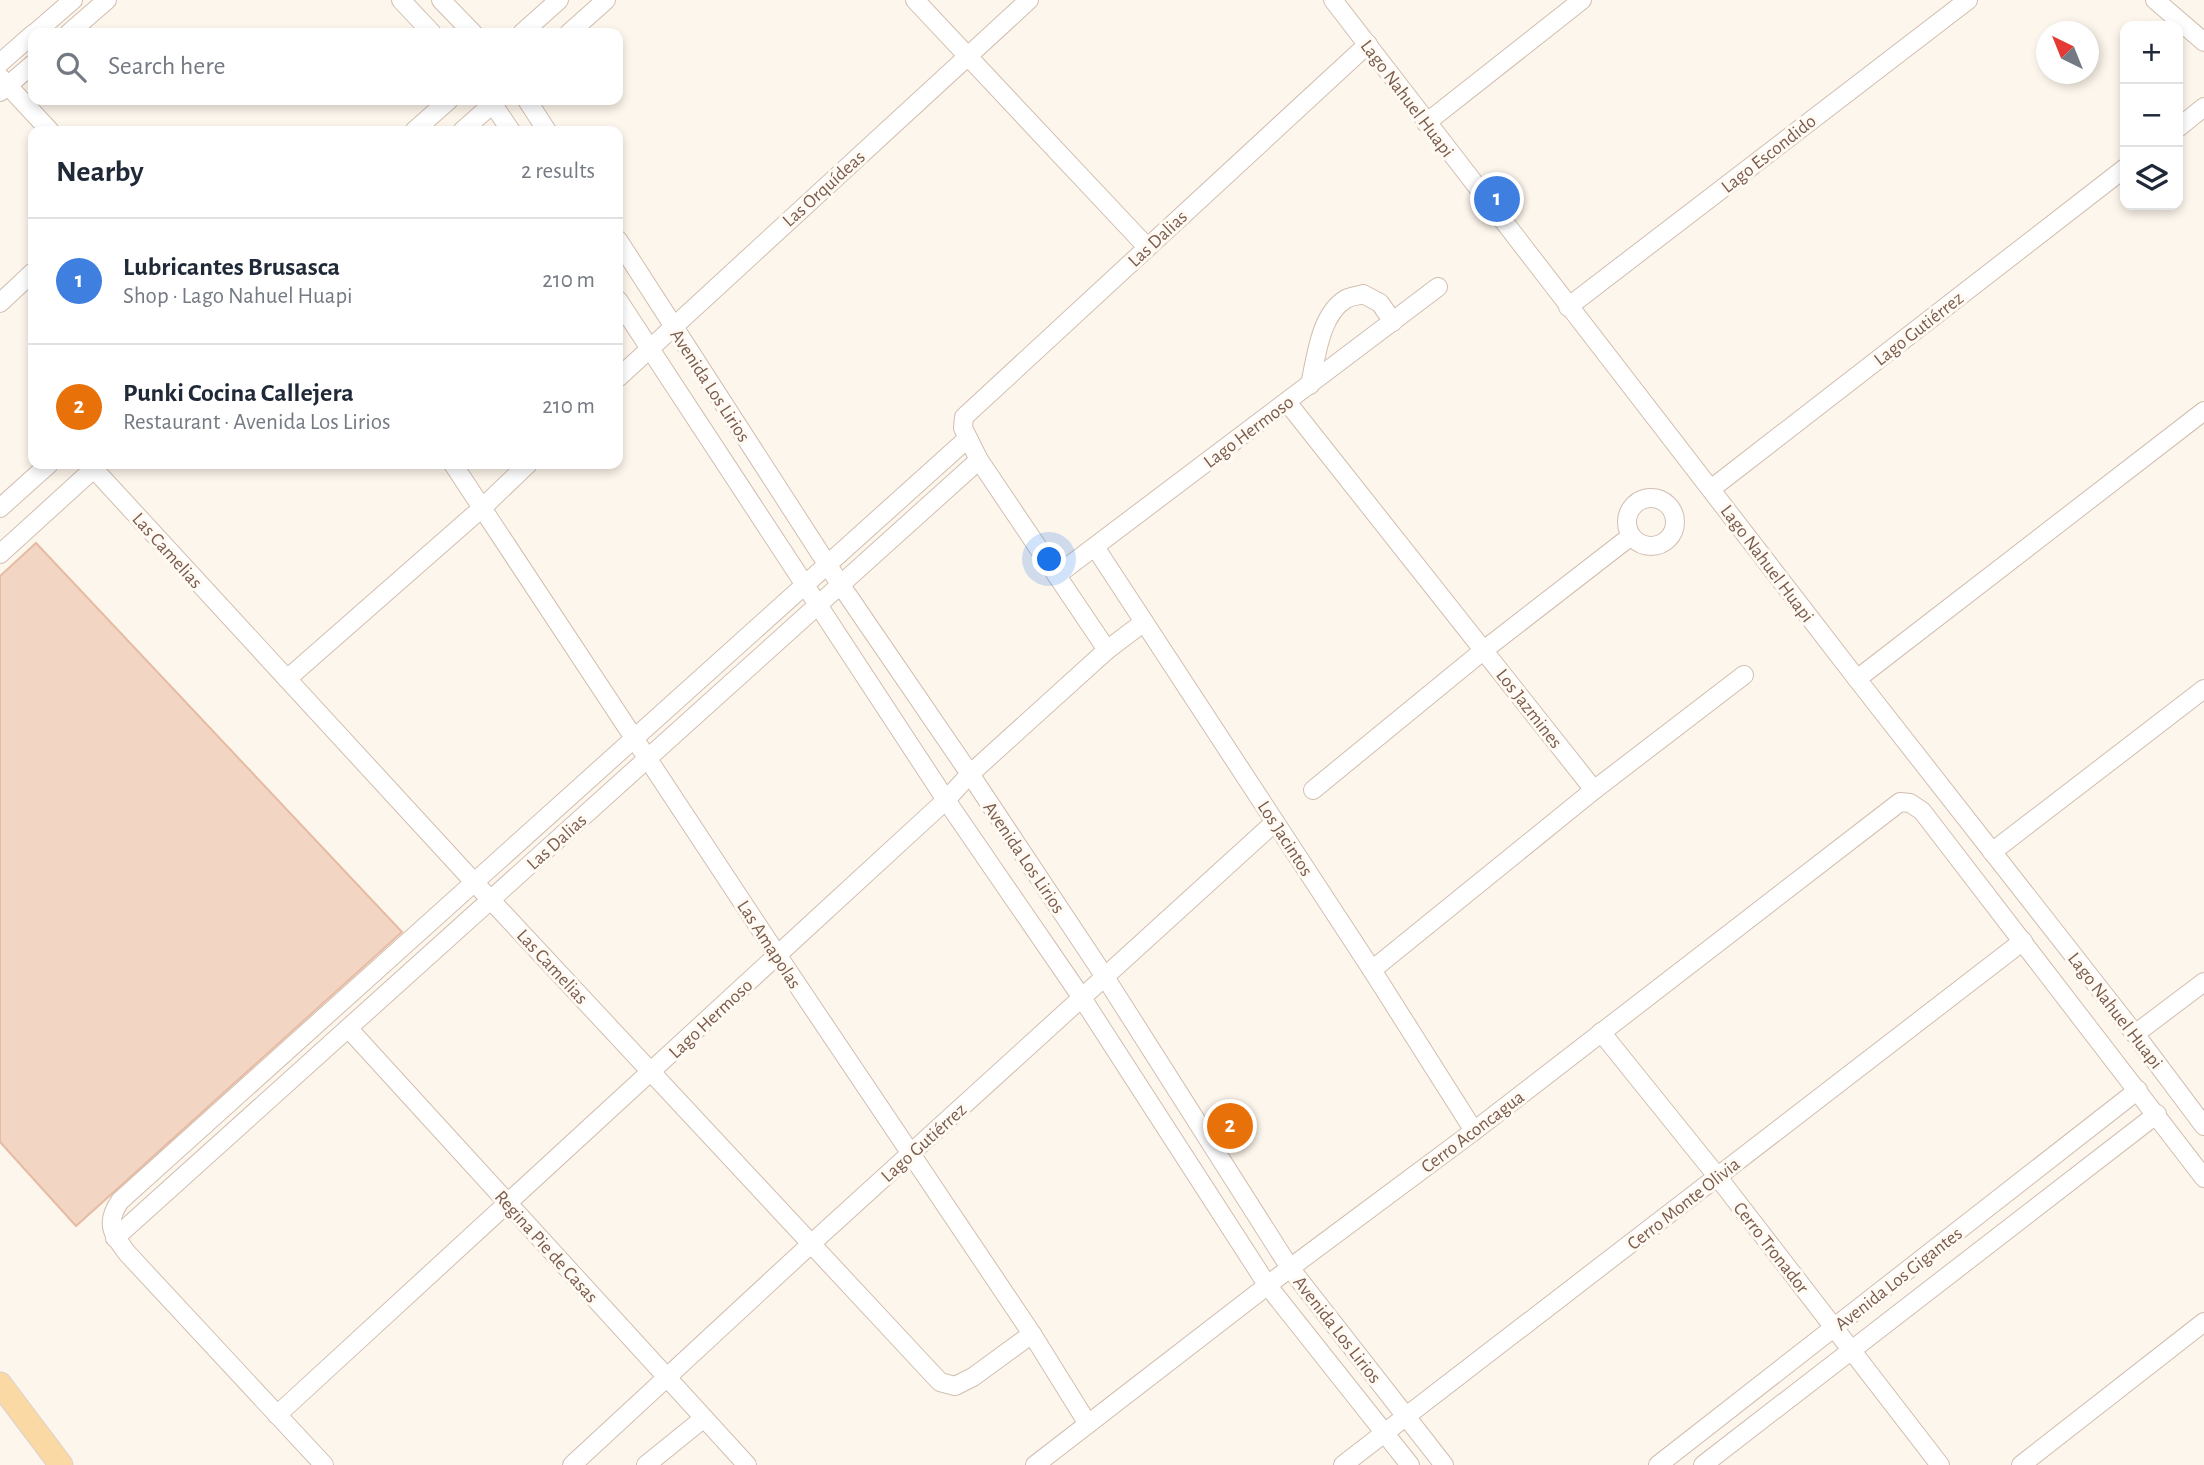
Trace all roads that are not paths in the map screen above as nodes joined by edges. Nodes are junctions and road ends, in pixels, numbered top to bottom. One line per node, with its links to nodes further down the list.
1 (73, 0): 13 (street)
2 (107, 0): 14 (street)
3 (401, 0): 15 (street)
4 (441, 0): 16 (street)
5 (559, 0): 17 (street)
6 (606, 0): 18 (street)
7 (915, 0): 22 (street)
8 (1029, 0): 22 (street, Las Orquídeas)
9 (1333, 0): 21 (street, Lago Nahuel Huapi)
10 (1583, 0): 31 (street)
11 (1968, 0): 44 (street, Lago Escondido)
12 (2155, 0): 20 (street)
13 (41, 28)
14 (75, 28)
15 (427, 28)
16 (468, 28)
17 (528, 28)
18 (575, 28)
19 (28, 39): 23 (street)
20 (2204, 42)
21 (1368, 44): 31 (street, Lago Nahuel Huapi); 39 (street, Las Dalias)
22 (967, 57): 39 (street); 47 (street, Las Orquídeas)
23 (0, 63)
24 (28, 68): 25 (street)
25 (3, 85): 33 (street)
26 (443, 105): 34 (street)
27 (489, 105): 35 (street)
28 (495, 105): 36 (street)
29 (530, 105): 37 (street)
30 (2204, 107): 32 (street)
31 (1426, 123): 44 (street, Lago Nahuel Huapi)
32 (2183, 124)
33 (45, 126)
34 (420, 126)
35 (467, 126)
36 (508, 126)
37 (544, 126)
38 (2120, 172): 60 (street, Lago Gutiérrez)
39 (1147, 247): 53 (street, Las Dalias)
40 (623, 248): 47 (street, Avenida Los Lirios)
41 (28, 277): 43 (street)
42 (1438, 287): 46 (street, Lago Hermoso)
43 (0, 303)
44 (1569, 307): 60 (street, Lago Nahuel Huapi)
45 (623, 308): 48 (street, Avenida Los Lirios)
46 (1393, 322): 50 (street, Lago Hermoso); 50 (street)
47 (673, 325): 48 (street, Las Orquídeas); 66 (street, Avenida Los Lirios)
48 (648, 349): 49 (street, Las Orquídeas); 68 (street, Avenida Los Lirios)
49 (623, 373)
50 (1310, 385): 51 (street, Lago Hermoso)
51 (1287, 402): 64 (street, Lago Hermoso); 73 (street, Los Jazmines)
52 (2204, 411): 75 (street)
53 (967, 439): 54 (street); 66 (street, Las Dalias)
54 (979, 460): 67 (street); 69 (street, Las Dalias)
55 (43, 469): 61 (street)
56 (93, 469): 65 (street)
57 (99, 469): 76 (street, Las Camelias)
58 (456, 469): 62 (street, Las Amapolas)
59 (523, 469): 62 (street)
60 (1711, 489): 75 (street, Lago Nahuel Huapi)
61 (0, 508)
62 (482, 508): 76 (street); 78 (street, Las Amapolas)
63 (1631, 536): 73 (street)
64 (1095, 547): 67 (street, Lago Hermoso); 71 (street, Los Jacintos)
65 (0, 554)
66 (827, 565): 68 (street, Las Dalias); 69 (street, Avenida Los Lirios)
67 (1057, 575): 72 (street)
68 (805, 584): 70 (street, Avenida Los Lirios); 78 (street, Las Dalias)
69 (840, 584): 70 (street, Las Dalias); 80 (street, Avenida Los Lirios)
70 (818, 604): 79 (street, Las Dalias); 83 (street, Avenida Los Lirios)
71 (1144, 622): 72 (street, Lago Hermoso); 85 (street, Los Jacintos)
72 (1107, 650): 80 (street, Lago Hermoso)
73 (1484, 650): 81 (street); 82 (street, Los Jazmines)
74 (1744, 675): 82 (street)
75 (1857, 679): 86 (street, Lago Nahuel Huapi)
76 (287, 680): 87 (street, Las Camelias)
77 (2204, 689): 86 (street)
78 (635, 738): 79 (street, Las Amapolas); 87 (street, Las Dalias)
79 (648, 758): 88 (street, Las Dalias); 90 (street, Las Amapolas)
80 (970, 774): 83 (street, Lago Hermoso); 92 (street, Avenida Los Lirios)
81 (1313, 790)
82 (1594, 790): 91 (street)
83 (946, 800): 90 (street, Lago Hermoso); 94 (street, Avenida Los Lirios)
84 (1910, 803): 89 (street, Lago Nahuel Huapi); 96 (street, Cerro Aconcagua)
85 (1275, 822): 91 (street, Los Jacintos); 92 (street, Lago Gutiérrez)
86 (1992, 852): 97 (street, Lago Nahuel Huapi)
87 (474, 882): 88 (street, Las Camelias); 107 (street, Las Dalias)
88 (491, 900): 95 (street, Las Dalias); 98 (street, Las Camelias)
89 (2023, 941): 100 (street, Lago Nahuel Huapi); 104 (street, Cerro Monte Olivia)
90 (778, 956): 98 (street, Lago Hermoso); 103 (street, Las Amapolas)
91 (1372, 970): 102 (street, Los Jacintos)
92 (1105, 977): 94 (street, Lago Gutiérrez); 109 (street, Avenida Los Lirios)
93 (2204, 982): 97 (street)
94 (1082, 998): 103 (street, Lago Gutiérrez); 110 (street, Avenida Los Lirios)
95 (348, 1028): 106 (street, Regina Pie de Casas); 107 (street, Las Dalias)
96 (1601, 1032): 102 (street, Cerro Aconcagua); 104 (street, Cerro Tronador)
97 (2135, 1034): 99 (street, Lago Nahuel Huapi)
98 (652, 1072): 106 (street, Lago Hermoso); 108 (street, Las Camelias)
99 (2173, 1083): 100 (street); 101 (street, Lago Nahuel Huapi)
100 (2147, 1102): 105 (street, Lago Nahuel Huapi); 112 (street, Avenida Los Gigantes); 114 (street, Avenida Los Gigantes)
101 (2204, 1126)
102 (1474, 1131): 109 (street, Cerro Aconcagua)
103 (910, 1154): 108 (street, Lago Gutiérrez); 113 (street, Las Amapolas)
104 (1717, 1176): 112 (street, Cerro Tronador); 118 (street, Cerro Monte Olivia)
105 (2204, 1178)
106 (508, 1204): 115 (street, Regina Pie de Casas); 117 (street, Lago Hermoso)
107 (115, 1238): 117 (street)
108 (812, 1243): 113 (street, Las Camelias); 115 (street, Lago Gutiérrez)
109 (1290, 1268): 110 (street, Cerro Aconcagua); 118 (street, Avenida Los Lirios)
110 (1268, 1286): 120 (street, Cerro Aconcagua); 121 (street, Avenida Los Lirios)
111 (2204, 1322): 134 (street)
112 (1835, 1327): 114 (street, Cerro Tronador); 131 (street, Avenida Los Gigantes)
113 (1032, 1334): 120 (street, Las Amapolas)
114 (1852, 1350): 132 (street, Avenida Los Gigantes); 133 (street, Cerro Tronador)
115 (667, 1377): 119 (street, Regina Pie de Casas); 124 (street, Lago Gutiérrez)
116 (0, 1384): 122 (main road)
117 (277, 1415): 123 (street)
118 (1406, 1416): 121 (street, Cerro Monte Olivia); 130 (street, Avenida Los Lirios)
119 (704, 1418): 125 (street); 126 (street, Regina Pie de Casas)
120 (1088, 1424): 127 (street, Cerro Aconcagua)
121 (1385, 1433): 128 (street, Cerro Monte Olivia); 129 (street, Avenida Los Lirios)
122 (61, 1465)
123 (324, 1465)
124 (572, 1465)
125 (646, 1465)
126 (747, 1465)
127 (1035, 1465)
128 (1343, 1465)
129 (1410, 1465)
130 (1444, 1465)
131 (1658, 1465)
132 (1703, 1465)
133 (1940, 1465)
134 (2021, 1465)

